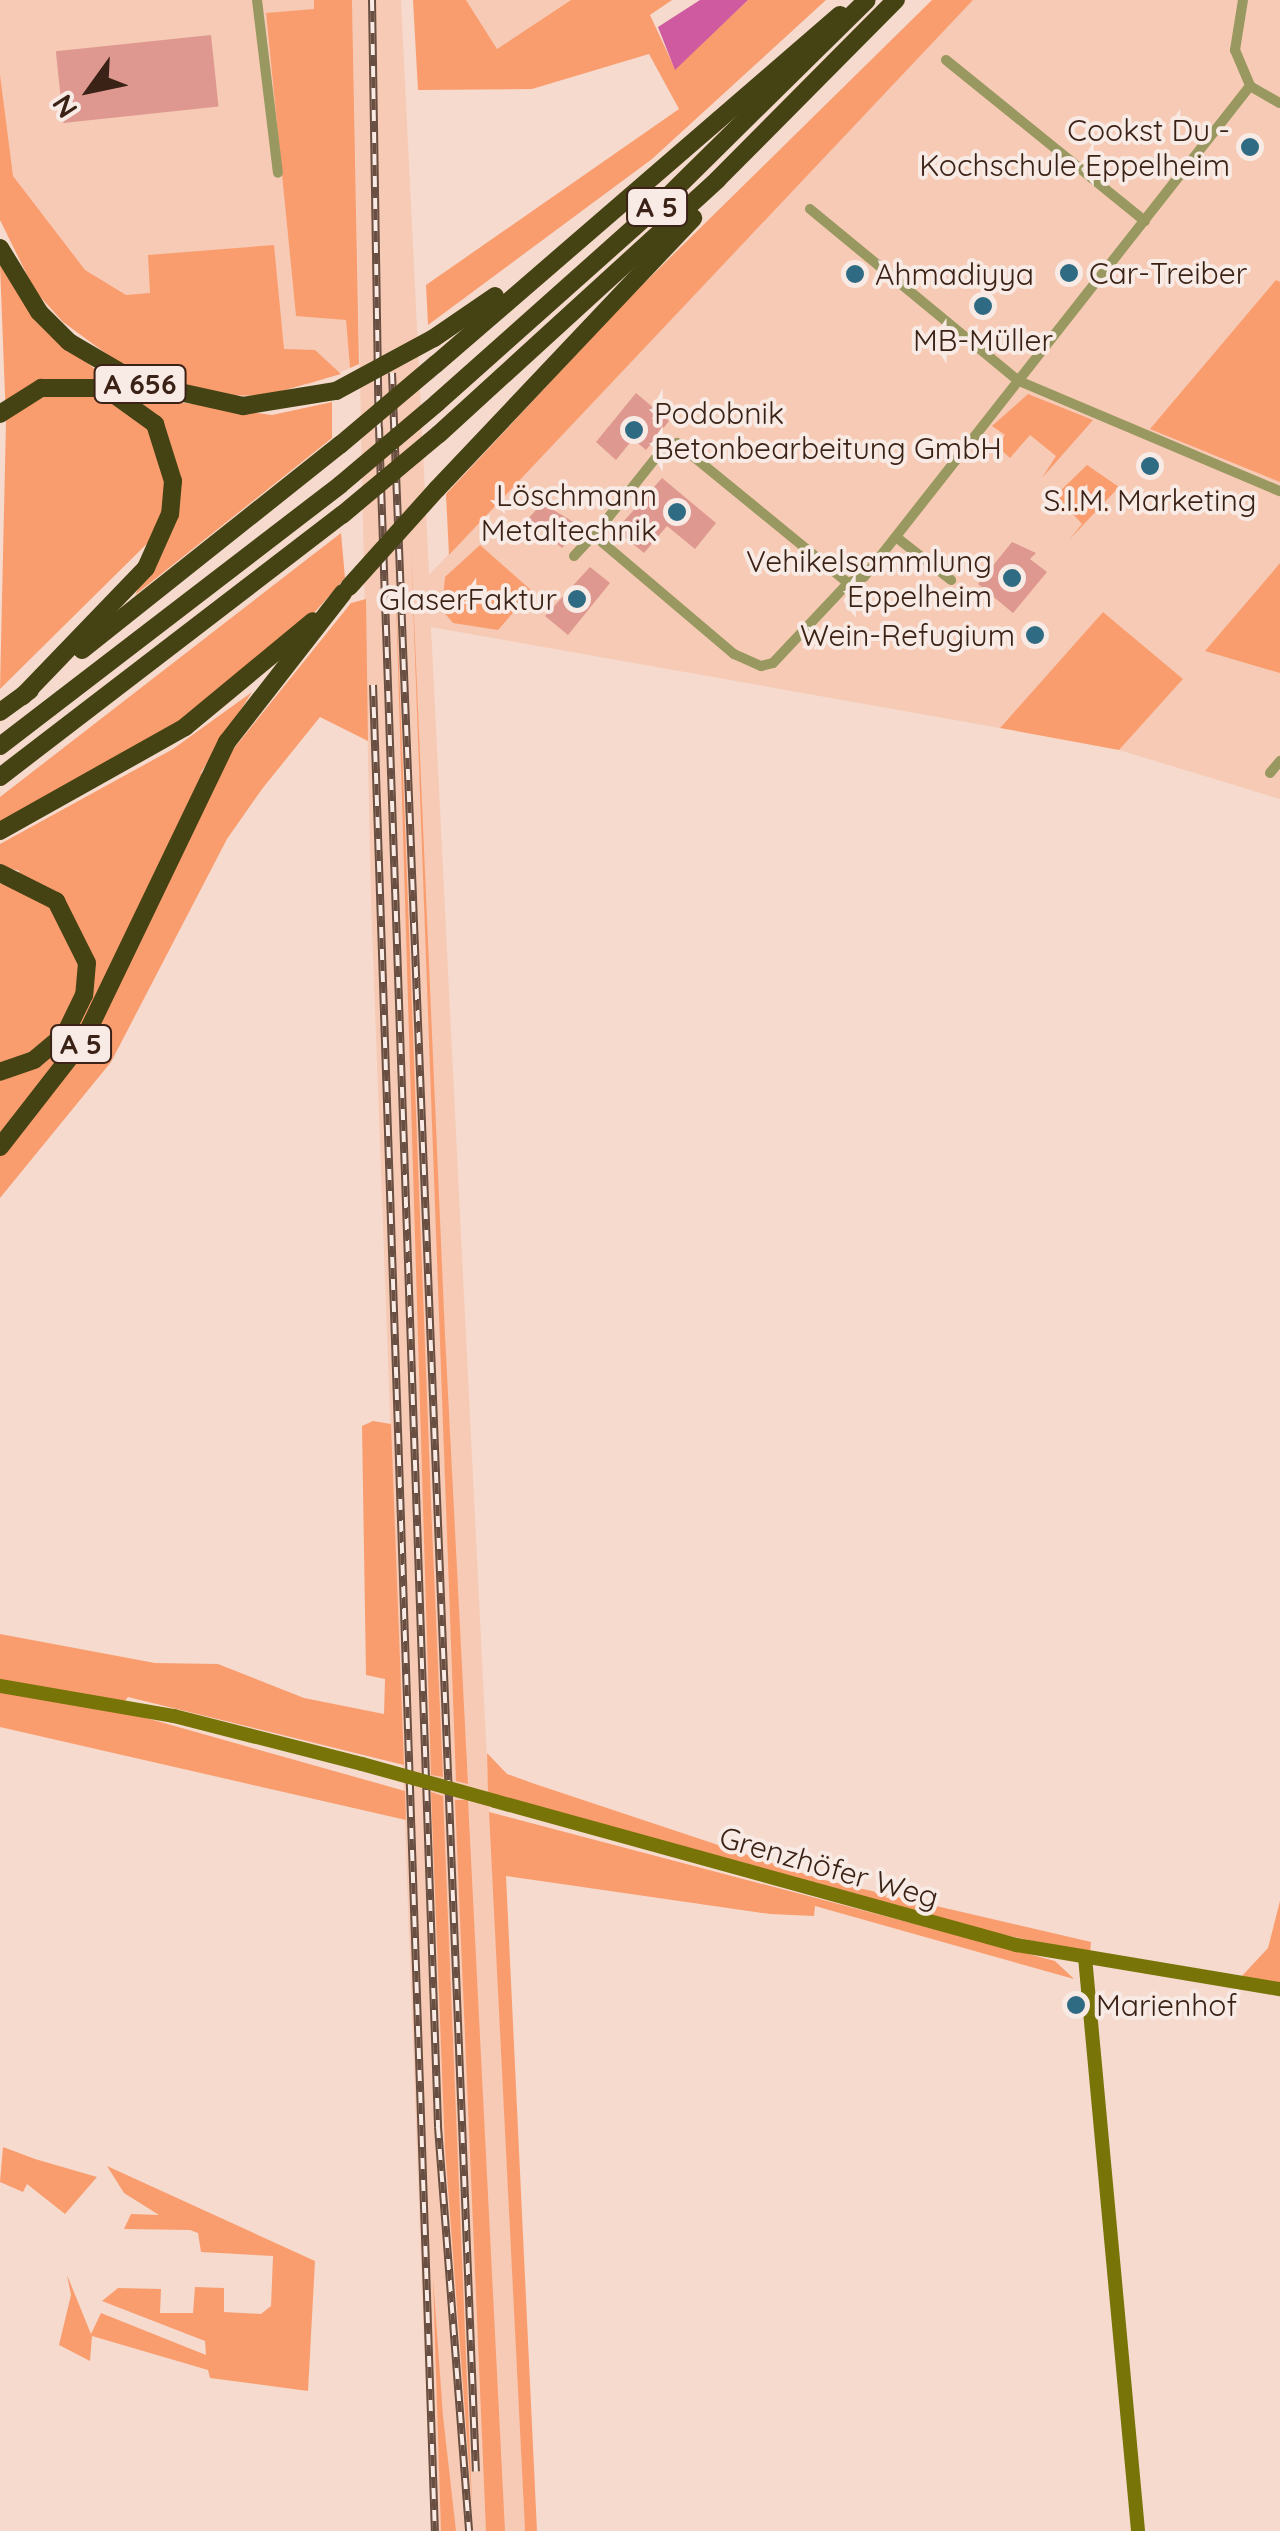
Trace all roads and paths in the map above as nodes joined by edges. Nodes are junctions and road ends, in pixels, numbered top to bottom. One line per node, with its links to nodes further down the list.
1 (256, 0): 8 (street)
2 (864, 0): 13 (highway); 25 (highway, A 5, bridge)
3 (896, 0): 9 (highway, A 5)
4 (1243, 0): 6 (street)
5 (946, 60): 11 (street)
6 (1250, 86): 7 (street); 11 (street)
7 (1280, 103)
8 (278, 173)
9 (717, 180): 22 (highway, A 5, bridge); 28 (highway, A 5, bridge)
10 (810, 209): 14 (street)
11 (1145, 221): 14 (street)
12 (0, 248): 13 (highway, A 656, bridge)
13 (545, 262): 23 (highway, bridge)
14 (1019, 381): 16 (street); 18 (street)
15 (0, 414): 23 (highway)
16 (1280, 492)
17 (600, 528): 19 (street); 21 (street); 21 (street)
18 (896, 537): 20 (street); 21 (street)
19 (574, 556)
20 (951, 580)
21 (848, 583)
22 (346, 590): 29 (highway, A 5); 32 (highway, A 5)
23 (22, 696): 24 (highway)
24 (0, 712)
25 (0, 746)
26 (1280, 761): 27 (street)
27 (1270, 773)
28 (0, 777)
29 (0, 831)
30 (0, 874): 31 (highway)
31 (0, 1072)
32 (0, 1147)
33 (0, 1686): 34 (main road, Grenzhöfer Weg, bridge)
34 (1085, 1958): 35 (main road, Grenzhöfer Weg); 36 (main road)
35 (1280, 1989)
36 (1138, 2531)

